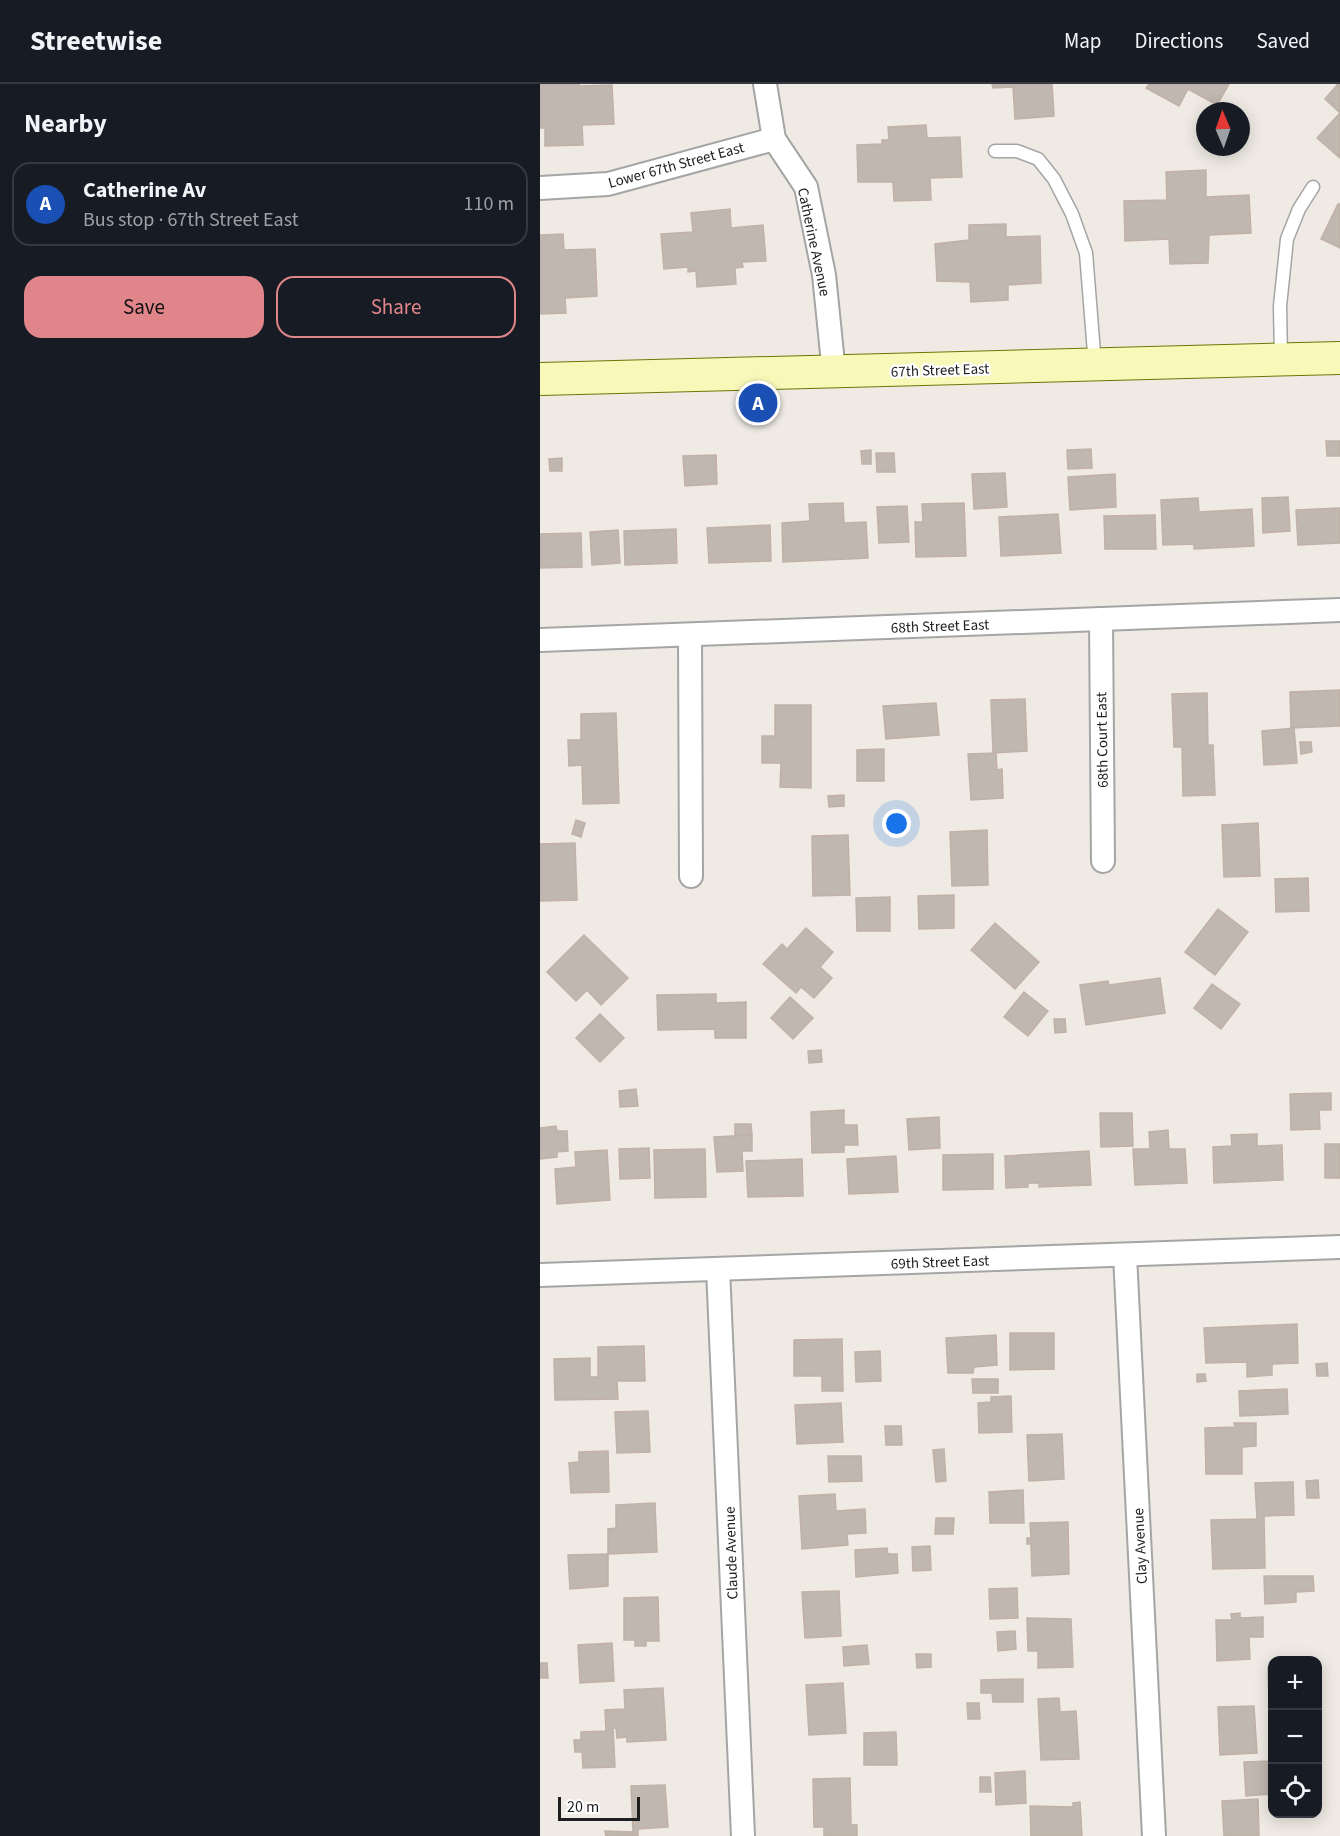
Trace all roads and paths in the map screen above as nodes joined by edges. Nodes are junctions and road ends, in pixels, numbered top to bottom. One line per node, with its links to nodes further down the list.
1 (765, 84): 2 (street, Catherine Avenue)
2 (774, 139): 5 (street, Lower 67th Street East); 9 (street, Catherine Avenue)
3 (996, 151): 8 (lane)
4 (1313, 187): 7 (lane)
5 (540, 188)
6 (1340, 358): 7 (street, 67th Street East)
7 (1281, 360): 8 (street, 67th Street East)
8 (1095, 365): 9 (street, 67th Street East)
9 (834, 373): 10 (street, 67th Street East)
10 (540, 379)
11 (1340, 609): 12 (street, 68th Street East)
12 (1101, 619): 13 (street, 68th Street East); 15 (street, 68th Court East)
13 (690, 636): 14 (street, 68th Street East); 16 (street)
14 (540, 640)
15 (1103, 861)
16 (691, 876)
17 (1340, 1247): 18 (street, 69th Street East)
18 (1125, 1255): 19 (street, 69th Street East); 22 (street, Clay Avenue)
19 (718, 1269): 20 (street, 69th Street East); 21 (street, Claude Avenue)
20 (540, 1275)
21 (743, 1836)
22 (1154, 1836)

